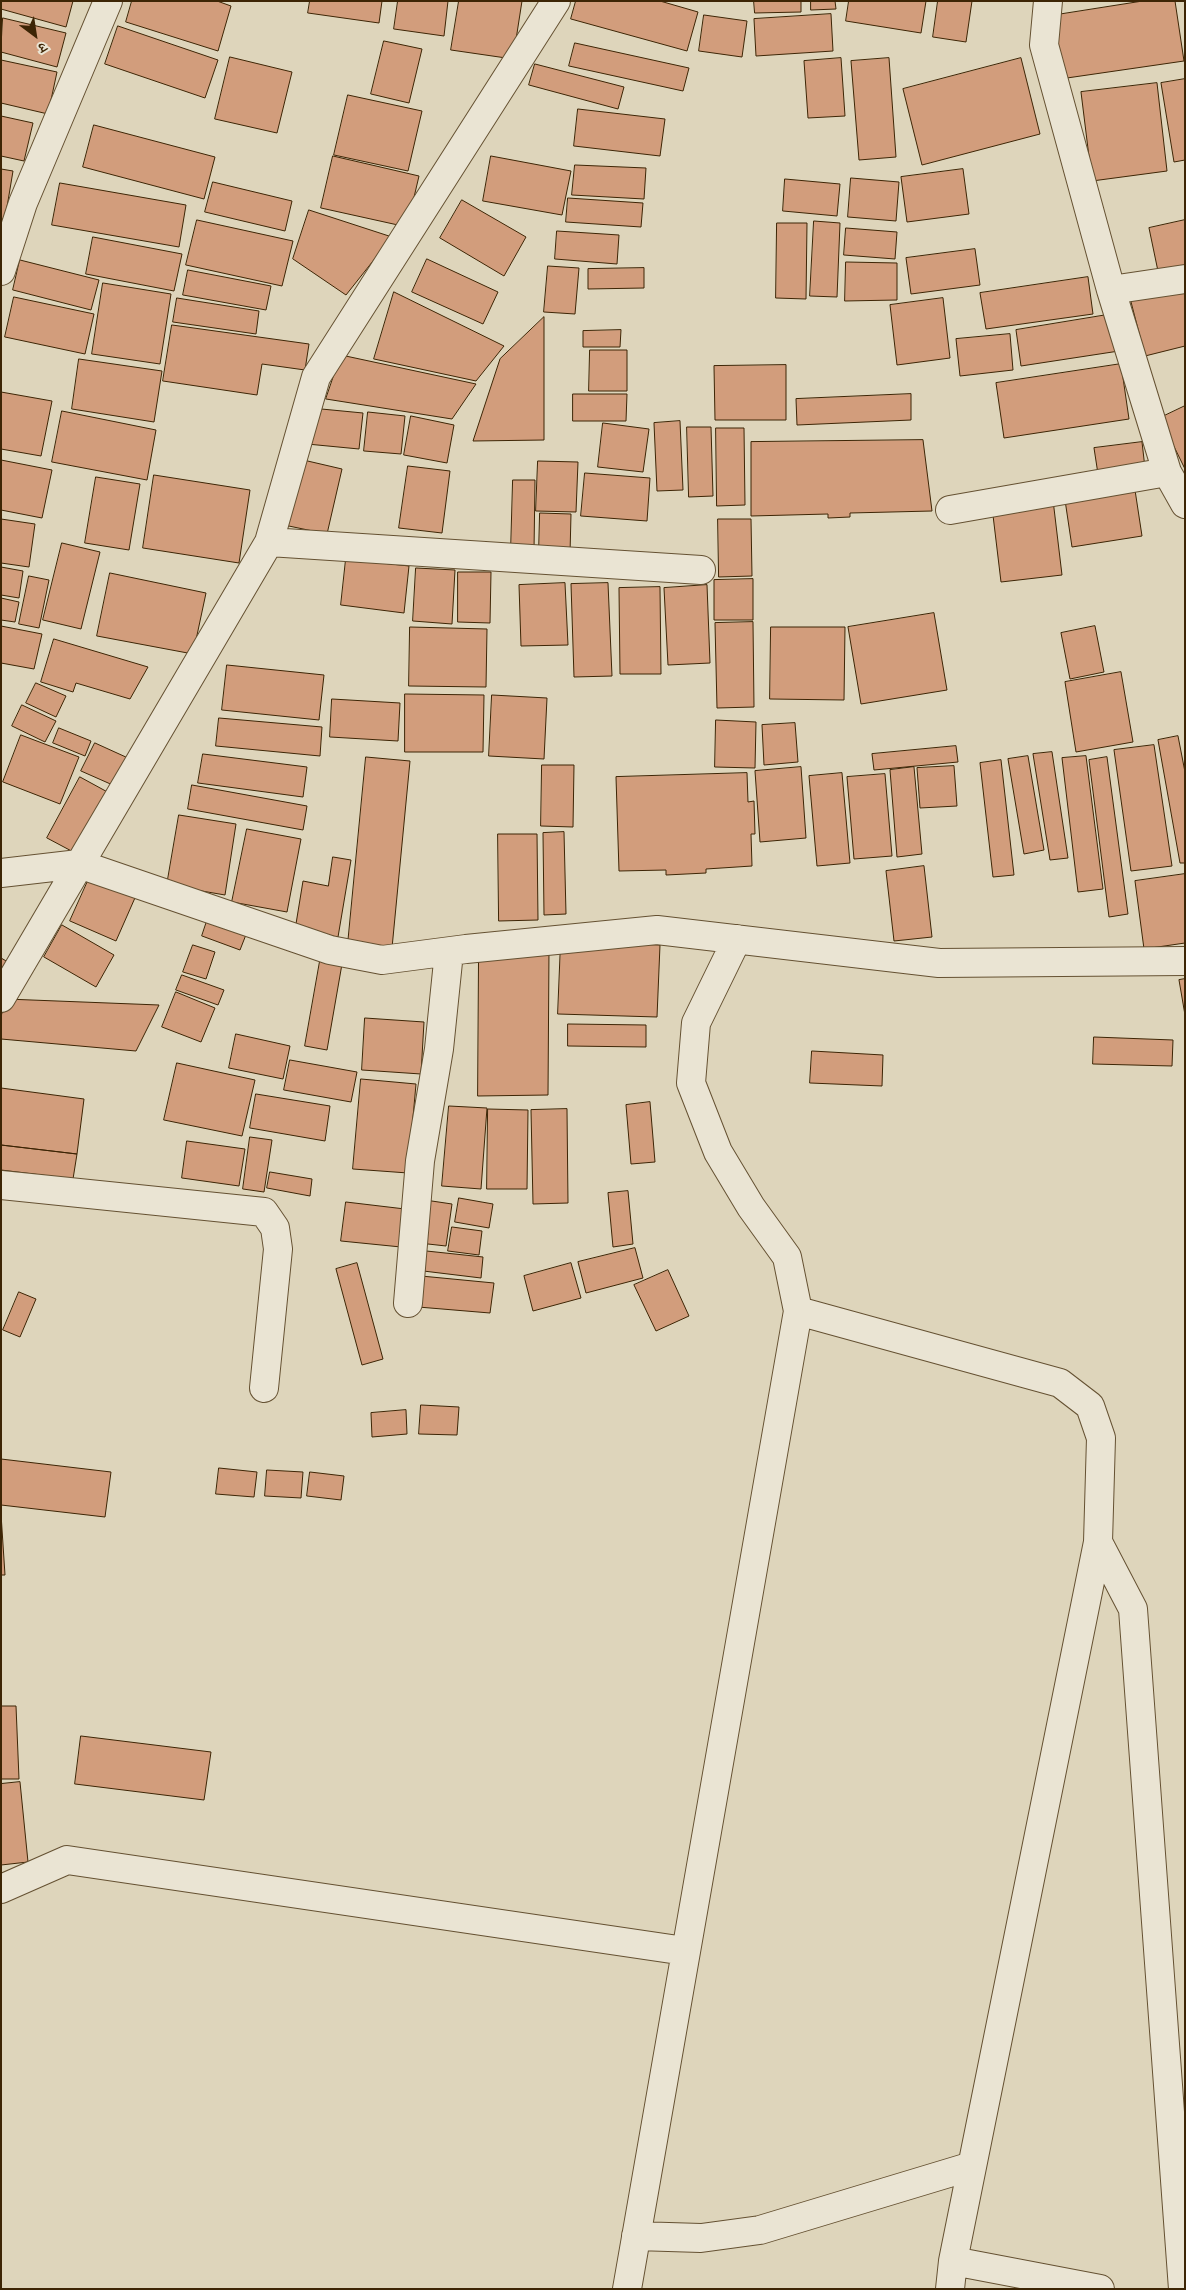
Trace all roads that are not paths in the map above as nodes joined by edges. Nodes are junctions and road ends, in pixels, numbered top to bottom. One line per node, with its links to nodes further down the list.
1 (108, 1): 4 (street)
2 (556, 1): 10 (street)
3 (1048, 1): 6 (street)
4 (1, 271)
5 (1185, 279): 6 (street)
6 (1111, 290): 7 (street)
7 (1167, 472): 8 (street); 9 (street)
8 (1185, 504)
9 (950, 510)
10 (269, 542): 11 (street); 12 (street)
11 (701, 570)
12 (79, 864): 13 (street); 15 (street); 17 (street)
13 (1, 873)
14 (737, 939): 15 (street); 16 (street); 20 (street)
15 (449, 952): 19 (street)
16 (1185, 961)
17 (1, 998)
18 (1, 1185): 21 (street)
19 (408, 1303)
20 (798, 1311): 22 (street); 24 (street)
21 (264, 1388)
22 (1098, 1542): 25 (street); 31 (street)
23 (1, 1889): 24 (street)
24 (685, 1951): 26 (street)
25 (972, 2166): 26 (street); 27 (street)
26 (636, 2236): 28 (street)
27 (953, 2261): 29 (street); 30 (street)
28 (626, 2289)
29 (950, 2289)
30 (1100, 2289)
31 (1183, 2289)

